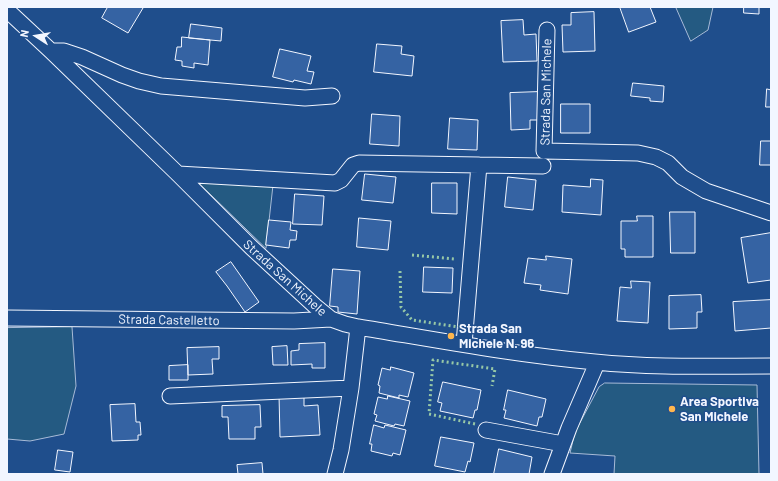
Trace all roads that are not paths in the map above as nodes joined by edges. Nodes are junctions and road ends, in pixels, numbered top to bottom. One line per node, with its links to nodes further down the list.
1 (7, 10): 3 (street, Strada San Michele)
2 (547, 30): 8 (street, Strada San Michele)
3 (51, 51): 4 (street); 7 (street, Strada San Michele)
4 (332, 96)
5 (479, 165): 6 (street); 7 (street); 12 (street)
6 (543, 166)
7 (178, 174): 10 (street, Strada San Michele)
8 (771, 213)
9 (7, 318): 10 (street, Strada Castelletto)
10 (331, 319): 11 (street, Strada San Michele)
11 (358, 327): 12 (street, Strada San Michele); 15 (street)
12 (464, 344): 13 (street, Strada San Michele)
13 (597, 363): 14 (street, Strada San Michele); 18 (street)
14 (771, 366)
15 (351, 388): 16 (street); 19 (street)
16 (170, 396)
17 (486, 430): 18 (street)
18 (563, 444): 20 (street)
19 (335, 474)
20 (552, 474)

